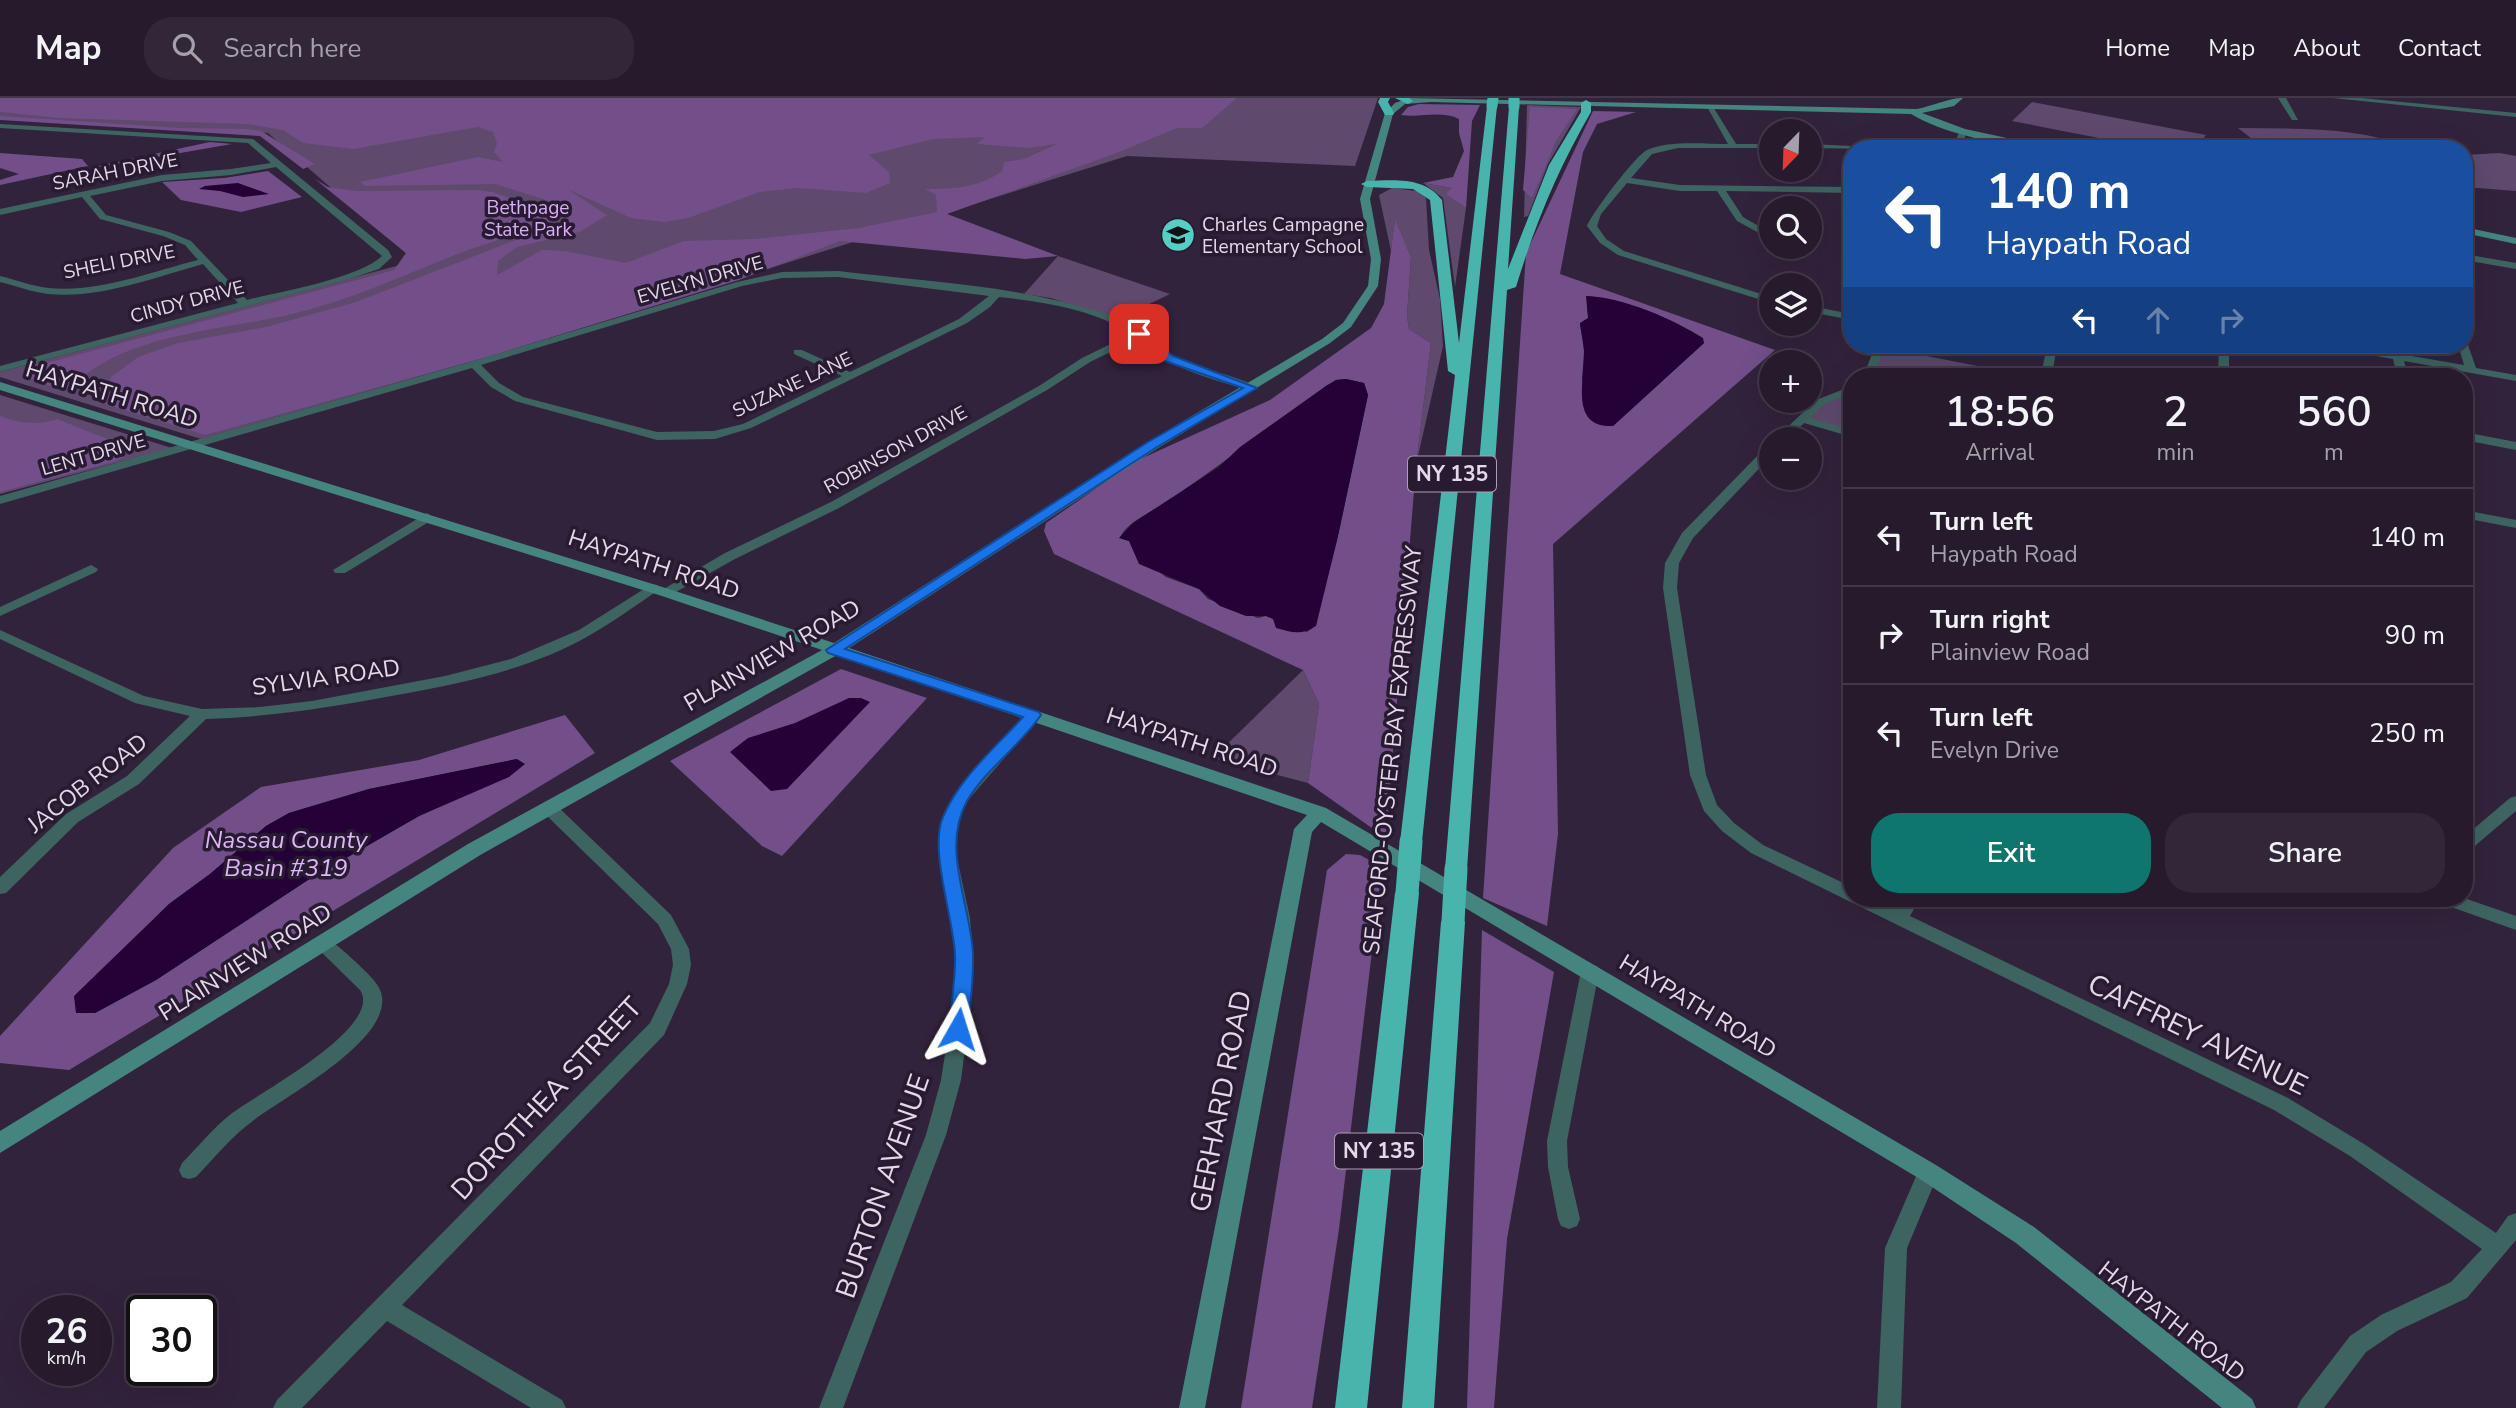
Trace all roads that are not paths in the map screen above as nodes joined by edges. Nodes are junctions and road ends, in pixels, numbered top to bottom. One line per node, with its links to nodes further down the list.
1 (1385, 98): 13 (highway)
2 (1942, 98): 12 (main road)
3 (2282, 98): 15 (street)
4 (2337, 98): 14 (street)
5 (1404, 99): 6 (main road); 13 (main road)
6 (1586, 101): 10 (main road); 44 (highway)
7 (1955, 101): 12 (main road); 18 (main road)
8 (1492, 102): 60 (highway, SEAFORD-OYSTER BAY EXPRESSWAY / NY 135)
9 (1514, 102): 44 (highway, NY 135)
10 (1709, 107): 11 (main road); 22 (street)
11 (1856, 109): 12 (main road); 16 (main road)
12 (1901, 110): 16 (main road); 18 (main road)
13 (1389, 113): 28 (main road, PLAINVIEW ROAD)
14 (2516, 115)
15 (2295, 118)
16 (1907, 120): 19 (main road)
17 (0, 126): 26 (street)
18 (1951, 127): 19 (main road)
19 (1963, 131): 20 (street); 21 (main road)
20 (1960, 140)
21 (2008, 140)
22 (1734, 146): 23 (street); 27 (street)
23 (1759, 146)
24 (1822, 147): 25 (street)
25 (1843, 148)
26 (278, 164): 31 (street, SARAH DRIVE); 42 (street, CINDY DRIVE)
27 (1625, 180): 29 (street); 41 (street)
28 (1367, 184): 58 (main road, PLAINVIEW ROAD); 60 (highway)
29 (1720, 189): 30 (street); 33 (street)
30 (1843, 190)
31 (84, 194): 32 (street, SARAH DRIVE); 37 (street)
32 (0, 212)
33 (1759, 230)
34 (2473, 232): 35 (main road)
35 (2516, 241)
36 (2473, 259): 38 (street)
37 (204, 261): 39 (street, SHELI DRIVE); 42 (street)
38 (2516, 266)
39 (0, 279)
40 (996, 294): 46 (street, EVELYN DRIVE); 50 (street, EVELYN DRIVE); 55 (street, SUZANE LANE)
41 (1759, 296)
42 (246, 304): 53 (street, CINDY DRIVE)
43 (1822, 311): 45 (street)
44 (1499, 315): 106 (highway, NY 135, bridge)
45 (1843, 315)
46 (1139, 334): 58 (street, EVELYN DRIVE); 74 (street, ROBINSON DRIVE)
47 (798, 352): 55 (street)
48 (2382, 354): 49 (street)
49 (2398, 357): 51 (street); 52 (street)
50 (474, 364): 55 (street, SUZANE LANE); 65 (street, EVELYN DRIVE)
51 (2400, 368)
52 (2465, 368)
53 (0, 369)
54 (2473, 369): 56 (street)
55 (851, 376)
56 (2516, 378)
57 (0, 386): 65 (main road, HAYPATH ROAD)
58 (1252, 388): 77 (main road, PLAINVIEW ROAD)
59 (1843, 393): 61 (street)
60 (1460, 404): 105 (highway, SEAFORD-OYSTER BAY EXPRESSWAY / NY 135, bridge)
61 (1803, 419): 62 (street); 63 (street)
62 (1794, 427)
63 (1843, 431)
64 (2473, 438): 66 (street)
65 (196, 445): 68 (street, LENT DRIVE); 70 (main road, HAYPATH ROAD)
66 (2516, 446)
67 (1759, 461): 86 (street)
68 (0, 500)
69 (2473, 515): 71 (street)
70 (427, 517): 73 (street); 74 (main road, HAYPATH ROAD)
71 (2516, 524)
72 (91, 569): 75 (street)
73 (340, 570)
74 (659, 591): 77 (main road, HAYPATH ROAD); 78 (street, SYLVIA ROAD)
75 (0, 612)
76 (0, 634): 78 (street, SYLVIA ROAD)
77 (833, 650): 79 (main road, HAYPATH ROAD); 81 (main road, PLAINVIEW ROAD)
78 (202, 714): 84 (street, JACOB ROAD)
79 (1033, 715): 82 (main road, HAYPATH ROAD); 103 (street, BURTON AVENUE)
80 (2516, 802): 83 (street)
81 (549, 808): 92 (main road, PLAINVIEW ROAD); 100 (street, DOROTHEA STREET)
82 (1320, 813): 93 (main road, HAYPATH ROAD); 104 (main road, GERHARD ROAD)
83 (2473, 838)
84 (8, 870): 85 (street, JACOB ROAD)
85 (0, 888)
86 (1843, 891)
87 (1875, 907): 90 (street, CAFFREY AVENUE)
88 (1906, 907): 90 (street)
89 (2471, 907): 91 (street)
90 (1899, 919): 99 (street, CAFFREY AVENUE)
91 (2516, 923)
92 (322, 944): 94 (main road, PLAINVIEW ROAD); 95 (street)
93 (1590, 971): 96 (main road, HAYPATH ROAD); 97 (street)
94 (0, 1143)
95 (189, 1170)
96 (1928, 1172): 107 (street); 108 (main road, HAYPATH ROAD)
97 (1569, 1219)
98 (2516, 1223): 99 (street)
99 (2498, 1247): 109 (street)
100 (385, 1307): 101 (street, DOROTHEA STREET); 102 (street)
101 (285, 1408)
102 (554, 1408)
103 (831, 1408)
104 (1192, 1408)
105 (1351, 1408)
106 (1418, 1408)
107 (1889, 1408)
108 (2244, 1408)
109 (2309, 1408)

